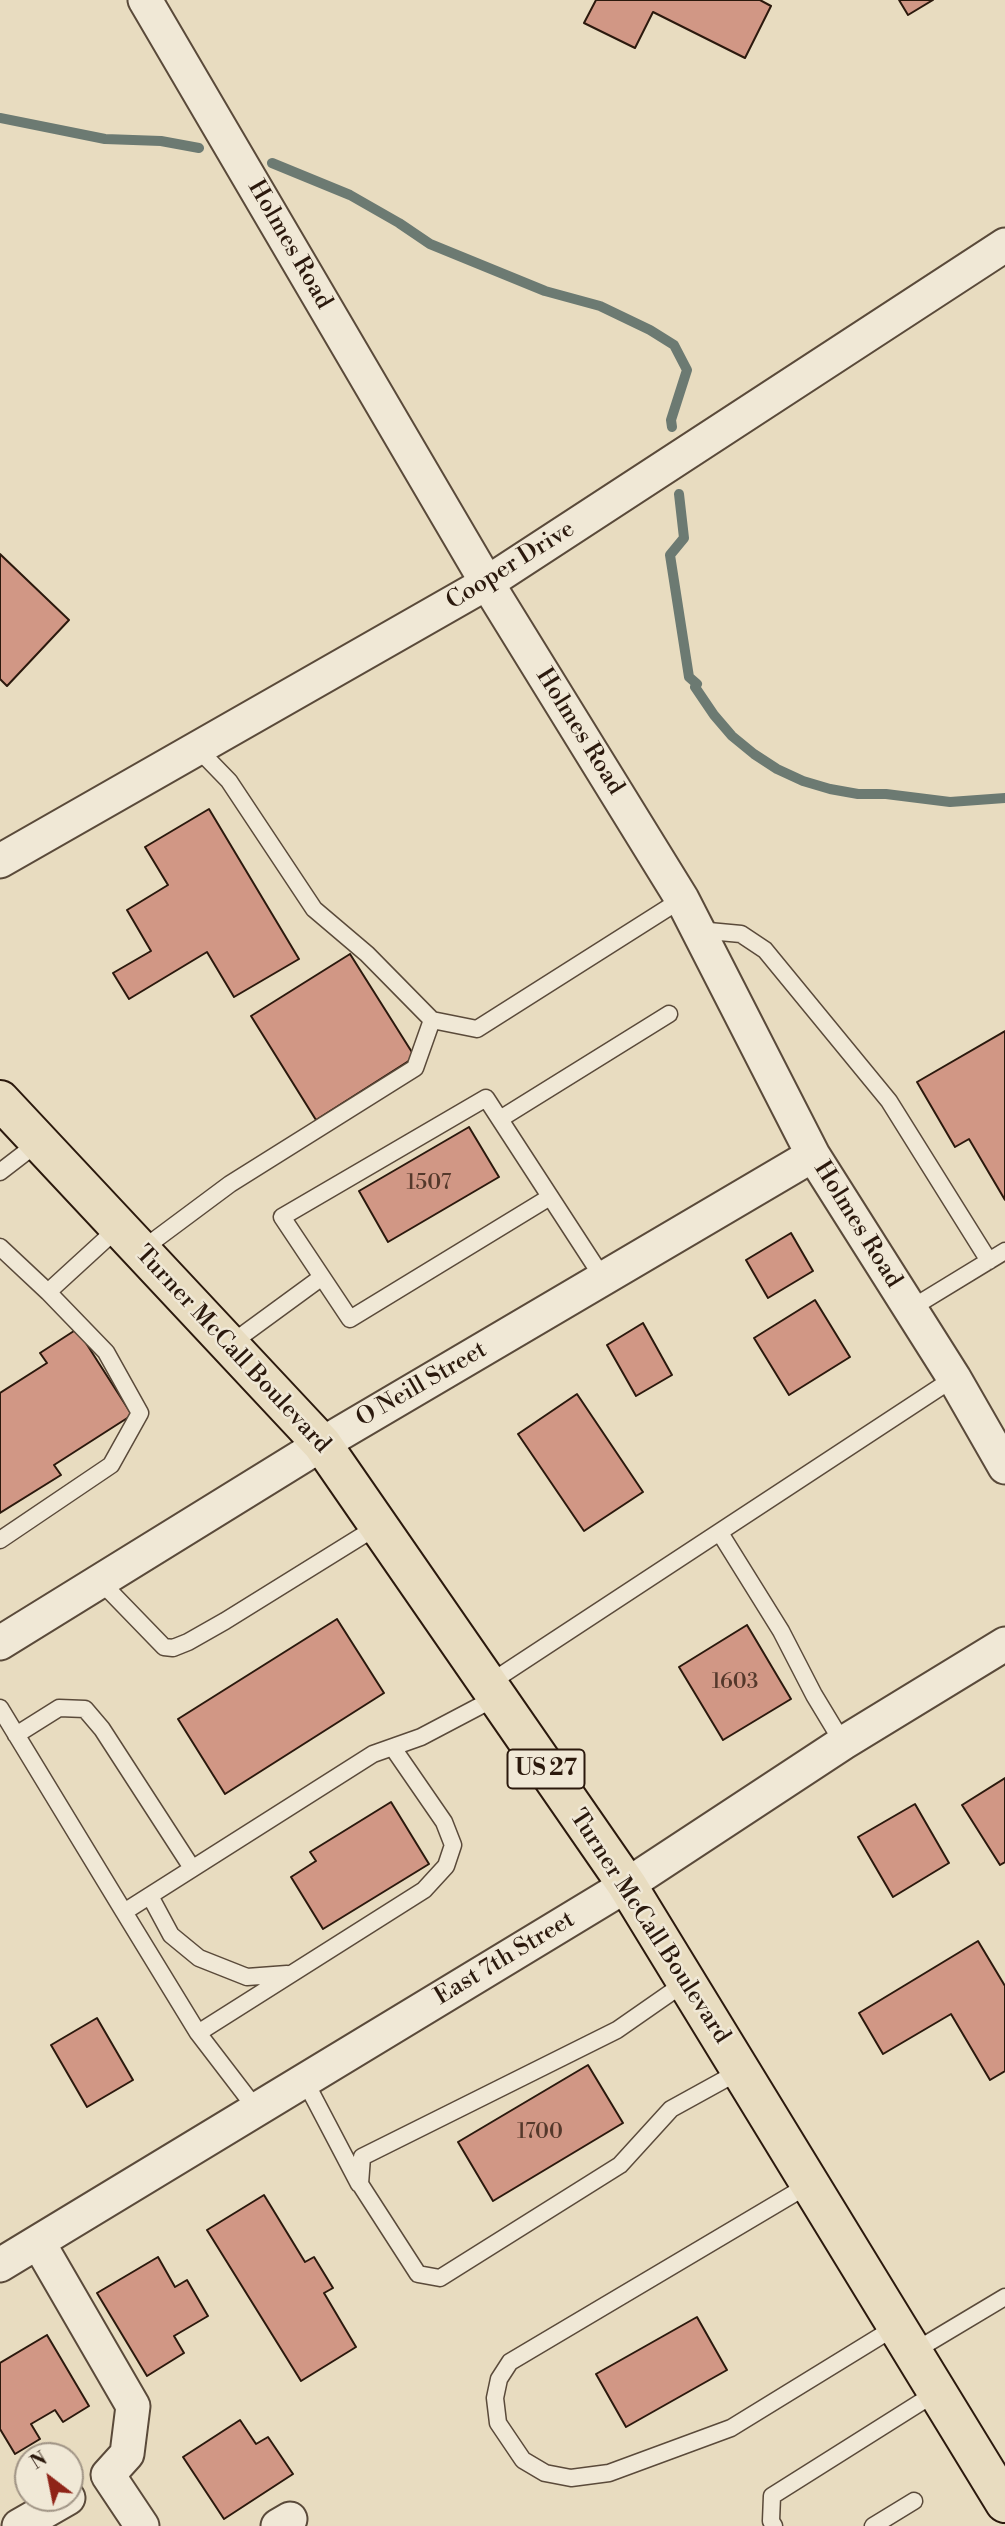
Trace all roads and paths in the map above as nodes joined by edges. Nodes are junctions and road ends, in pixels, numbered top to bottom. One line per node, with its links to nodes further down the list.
1 (145, 0): 3 (street, Holmes Road)
2 (1005, 245): 3 (street, Cooper Drive)
3 (487, 583): 4 (street, Cooper Drive); 6 (street, Holmes Road)
4 (197, 748): 5 (street, Cooper Drive); 9 (lane)
5 (0, 861)
6 (682, 899): 7 (street, Holmes Road); 9 (lane)
7 (698, 930): 13 (street, Holmes Road); 19 (lane)
8 (669, 1014): 11 (lane)
9 (432, 1020): 16 (lane)
10 (0, 1100): 12 (main road, Turner McCall Boulevard / US 27)
11 (500, 1119): 15 (lane); 20 (lane)
12 (39, 1142): 14 (lane); 16 (main road, Turner McCall Boulevard / US 27)
13 (813, 1155): 21 (street, O Neill Street); 23 (street, Holmes Road)
14 (0, 1172)
15 (550, 1196): 20 (lane); 21 (lane)
16 (130, 1239): 22 (lane); 24 (main road, Turner McCall Boulevard / US 27)
17 (0, 1247): 22 (lane)
18 (1005, 1251): 19 (lane)
19 (989, 1261): 23 (lane)
20 (322, 1277): 24 (lane)
21 (603, 1279): 26 (street, O Neill Street)
22 (48, 1292): 30 (lane)
23 (910, 1309): 25 (street, Holmes Road)
24 (229, 1345): 26 (main road, Turner McCall Boulevard / US 27)
25 (954, 1378): 27 (street, Holmes Road); 29 (lane)
26 (322, 1444): 28 (main road, Turner McCall Boulevard / US 27); 31 (street, O Neill Street)
27 (1005, 1467)
28 (378, 1526): 31 (lane); 34 (main road, Turner McCall Boulevard / US 27)
29 (720, 1533): 34 (lane); 37 (lane)
30 (0, 1540)
31 (100, 1581): 32 (street, O Neill Street)
32 (0, 1643)
33 (1005, 1644): 37 (street, East 7th Street)
34 (492, 1691): 38 (lane); 40 (main road, Turner McCall Boulevard / US 27)
35 (0, 1708): 36 (lane)
36 (16, 1735): 39 (lane); 42 (lane)
37 (843, 1743): 40 (street, East 7th Street)
38 (393, 1748): 39 (lane); 43 (lane)
39 (192, 1868): 41 (lane)
40 (627, 1885): 44 (main road, Turner McCall Boulevard / US 27); 47 (street, East 7th Street)
41 (150, 1896): 42 (lane); 43 (lane)
42 (124, 1912): 45 (lane)
43 (291, 1973): 45 (lane)
44 (686, 1982): 46 (main road, Turner McCall Boulevard / US 27); 49 (lane)
45 (198, 2033): 48 (lane)
46 (740, 2071): 49 (lane); 50 (main road, Turner McCall Boulevard / US 27)
47 (305, 2081): 48 (street, East 7th Street); 49 (lane)
48 (257, 2110): 51 (street, East 7th Street)
49 (360, 2184)
50 (810, 2184): 54 (main road, Turner McCall Boulevard / US 27); 54 (lane)
51 (38, 2242): 52 (street, East 7th Street); 56 (street)
52 (0, 2265)
53 (1005, 2297): 54 (lane)
54 (905, 2339): 55 (main road, Turner McCall Boulevard / US 27)
55 (937, 2392): 57 (main road, Turner McCall Boulevard / US 27); 63 (lane)
56 (108, 2475): 58 (street); 62 (street)
57 (1000, 2484)
58 (84, 2489)
59 (914, 2501): 64 (lane)
60 (43, 2512): 61 (street)
61 (19, 2526)
62 (142, 2526)
63 (774, 2526)
64 (873, 2526)

